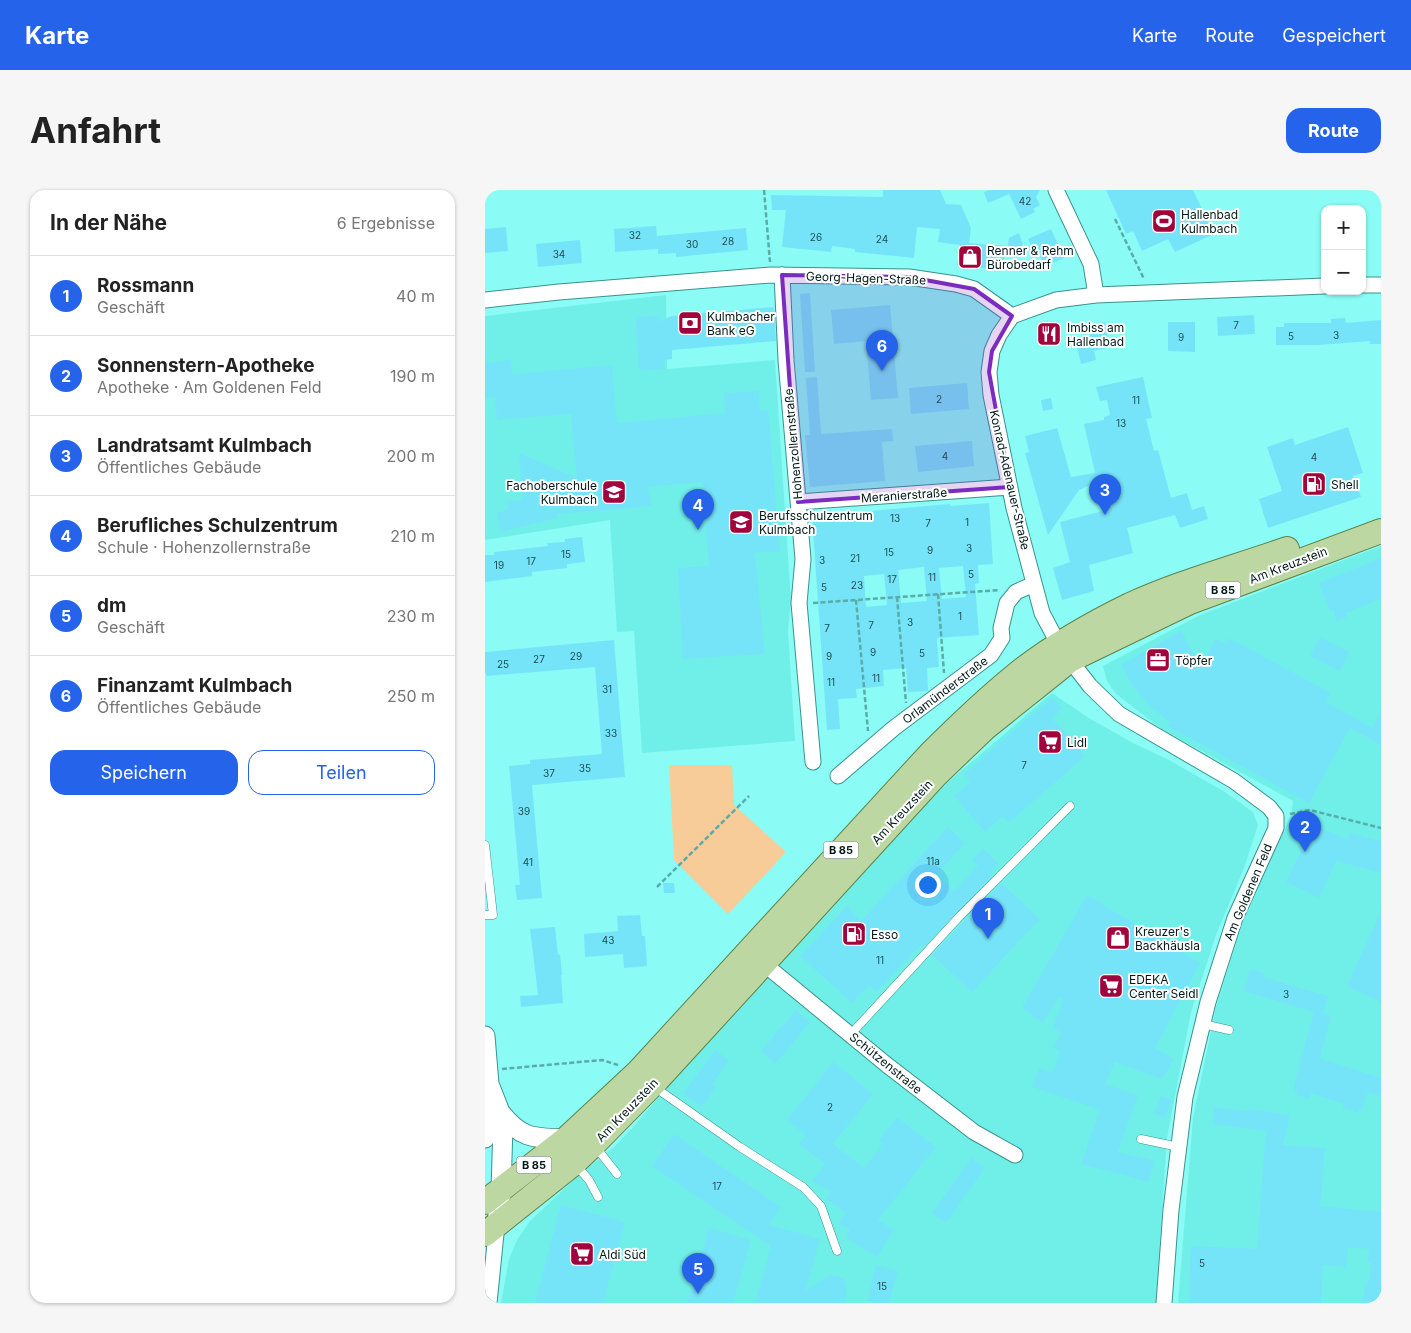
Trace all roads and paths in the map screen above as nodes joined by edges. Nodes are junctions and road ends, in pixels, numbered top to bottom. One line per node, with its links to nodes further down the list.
1 (765, 190): 4 (path)
2 (1056, 190): 9 (street)
3 (1115, 219): 8 (path)
4 (777, 275): 10 (street, Georg-Hagen-Straße); 11 (street, Georg-Hagen-Straße); 13 (street, Hohenzollernstraße)
5 (1366, 285): 6 (street)
6 (1381, 285)
7 (1321, 286): 8 (street)
8 (1150, 292): 9 (street)
9 (1096, 294): 11 (street)
10 (485, 300)
11 (1012, 316): 12 (street, Konrad-Adenauer-Straße)
12 (1010, 487): 13 (street, Meranierstraße); 16 (street, Konrad-Adenauer-Straße)
13 (798, 502): 20 (street, Hohenzollernstraße)
14 (1381, 516): 21 (main road, Am Kreuzstein / B 85)
15 (1381, 530): 21 (main road, Am Kreuzstein / B 85)
16 (1029, 586): 17 (path); 21 (street, Konrad-Adenauer-Straße); 22 (street, Orlamünderstraße)
17 (938, 594): 18 (path); 22 (path)
18 (897, 597): 19 (path); 23 (path)
19 (856, 600): 20 (path); 24 (path)
20 (799, 604): 25 (street, Hohenzollernstraße)
21 (1064, 652): 29 (street); 34 (main road, Am Kreuzstein / B 85); 40 (main road, Am Kreuzstein / B 85)
22 (945, 689): 23 (street, Orlamünderstraße)
23 (907, 718): 24 (street, Orlamünderstraße)
24 (870, 749): 26 (street, Orlamünderstraße)
25 (813, 762)
26 (838, 776)
27 (749, 796): 32 (path)
28 (1070, 806): 37 (lane)
29 (1276, 816): 30 (path); 35 (street, Am Goldenen Feld)
30 (1381, 828)
31 (485, 845): 33 (lane)
32 (657, 887)
33 (485, 915)
34 (763, 963): 37 (street, Schützenstraße); 40 (main road, Am Kreuzstein / B 85)
35 (1203, 1024): 36 (lane); 46 (street, Am Goldenen Feld)
36 (1229, 1030)
37 (850, 1035): 47 (street, Schützenstraße)
38 (485, 1036): 39 (street)
39 (489, 1077): 40 (path); 41 (street); 42 (street)
40 (645, 1079): 43 (main road, Am Kreuzstein / B 85); 45 (main road, Am Kreuzstein / B 85); 53 (lane)
41 (500, 1112): 43 (street); 50 (street)
42 (485, 1138)
43 (566, 1139): 50 (main road, Am Kreuzstein / B 85)
44 (1141, 1139): 46 (lane)
45 (593, 1144): 48 (main road, Am Kreuzstein / B 85); 49 (lane)
46 (1179, 1147): 55 (street, Am Goldenen Feld)
47 (1015, 1155)
48 (574, 1163): 51 (lane); 52 (main road, Am Kreuzstein / B 85)
49 (617, 1174)
50 (493, 1196): 52 (street)
51 (597, 1197)
52 (491, 1229): 54 (street)
53 (837, 1251)
54 (489, 1303)
55 (1164, 1303)

